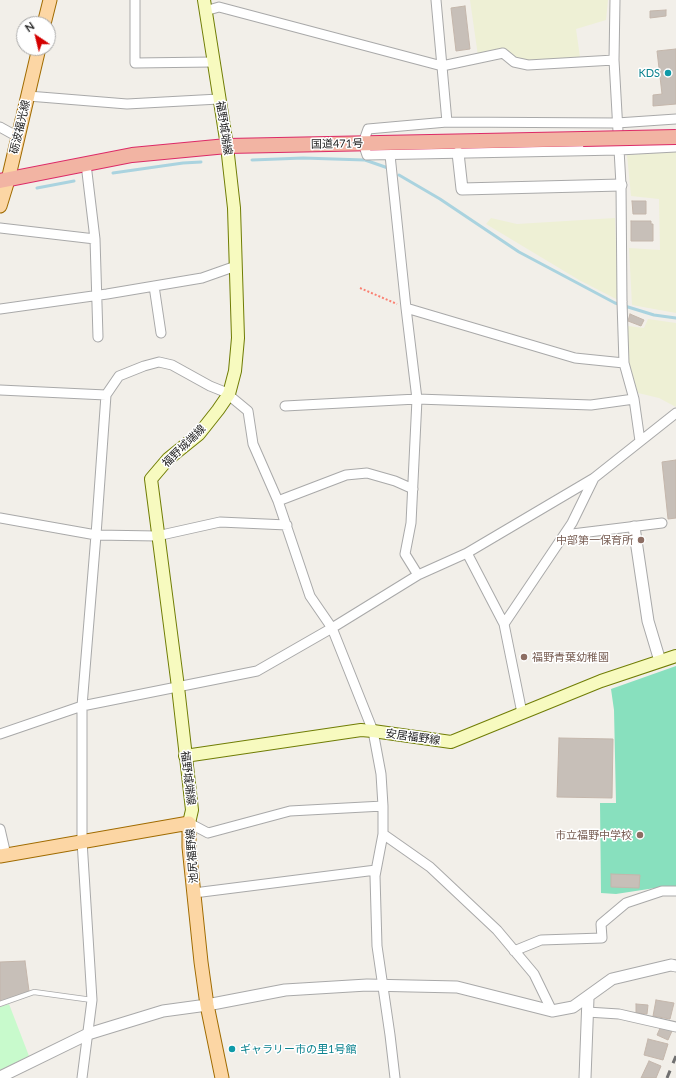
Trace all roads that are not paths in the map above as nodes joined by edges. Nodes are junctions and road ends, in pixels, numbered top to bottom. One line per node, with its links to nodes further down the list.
1 (50, 0): 6 (main road)
2 (135, 0): 9 (street)
3 (436, 0): 10 (street)
4 (615, 0): 8 (street)
5 (204, 5): 9 (main road, 福野城端線); 10 (street)
6 (46, 16)
7 (37, 56): 11 (main road, 砺波福光線)
8 (614, 60): 10 (street); 15 (street)
9 (214, 62): 12 (main road, 福野城端線)
10 (442, 66): 14 (street)
11 (28, 96): 12 (street); 17 (main road, 砺波福光線)
12 (220, 99): 20 (main road, 福野城端線)
13 (676, 119): 15 (street)
14 (448, 122): 15 (street); 19 (street)
15 (617, 123): 22 (street)
16 (0, 127): 17 (street)
17 (18, 137): 26 (main road, 砺波福光線)
18 (676, 137): 19 (highway, 国道471号, bridge)
19 (363, 143): 20 (highway, 国道471号); 24 (street)
20 (227, 146): 25 (highway, 国道471号); 31 (main road, 福野城端線)
21 (676, 147): 22 (street)
22 (619, 150): 23 (street); 27 (street)
23 (458, 153): 24 (street); 27 (street)
24 (390, 154): 34 (street)
25 (86, 164): 26 (highway, 国道471号); 30 (street)
26 (4, 181): 28 (main road, 砺波福光線)
27 (621, 185): 38 (street)
28 (0, 206)
29 (0, 228): 30 (street)
30 (95, 239): 33 (street)
31 (236, 266): 32 (street); 40 (main road, 福野城端線)
32 (154, 286): 33 (street); 36 (street)
33 (97, 296): 35 (street); 37 (street)
34 (406, 308): 38 (street); 42 (street)
35 (0, 309)
36 (161, 333)
37 (98, 337)
38 (624, 363): 43 (street)
39 (0, 390): 41 (street)
40 (229, 394): 41 (street); 49 (street); 56 (main road, 福野城端線)
41 (106, 395): 54 (street)
42 (417, 399): 43 (street); 44 (street); 48 (street)
43 (634, 399): 46 (street)
44 (285, 406)
45 (676, 413): 46 (street)
46 (640, 442): 47 (street)
47 (594, 478): 55 (street); 57 (street)
48 (413, 489): 49 (street); 58 (street)
49 (278, 501): 52 (street)
50 (0, 518): 54 (street)
51 (662, 523): 53 (street)
52 (286, 525): 56 (street); 60 (street)
53 (634, 527): 55 (street); 62 (street)
54 (96, 535): 56 (street); 64 (street)
55 (564, 535): 59 (street)
56 (158, 536): 63 (main road, 福野城端線)
57 (467, 553): 58 (street); 59 (street)
58 (418, 575): 60 (street)
59 (504, 624): 65 (street)
60 (332, 628): 63 (street); 66 (street)
61 (676, 656): 62 (main road, 安居福野線)
62 (660, 662): 65 (main road, 安居福野線)
63 (178, 687): 64 (street); 68 (main road, 福野城端線)
64 (82, 706): 67 (street); 73 (street)
65 (522, 713): 66 (main road, 安居福野線)
66 (373, 731): 68 (main road, 安居福野線); 69 (street)
67 (0, 734)
68 (185, 756): 70 (main road, 福野城端線)
69 (383, 806): 70 (street); 72 (street)
70 (189, 823): 73 (main road, 池尻福野線); 77 (main road, 池尻福野線)
71 (0, 830): 74 (street)
72 (383, 834): 75 (street); 78 (street)
73 (82, 841): 74 (main road, 池尻福野線); 82 (street)
74 (3, 855)
75 (376, 870): 77 (street); 80 (street)
76 (676, 891): 78 (street)
77 (194, 893): 84 (main road, 池尻福野線)
78 (514, 951): 85 (street)
79 (676, 966): 81 (street)
80 (383, 986): 84 (street); 85 (street); 92 (street)
81 (588, 998): 85 (street); 86 (street)
82 (92, 1000): 83 (lane); 88 (street)
83 (0, 1004)
84 (207, 1005): 88 (street); 91 (main road, 池尻福野線)
85 (552, 1011)
86 (587, 1012): 87 (street); 93 (street)
87 (676, 1027)
88 (88, 1034): 89 (street); 90 (street)
89 (0, 1077)
90 (82, 1078)
91 (222, 1078)
92 (395, 1078)
93 (585, 1078)

